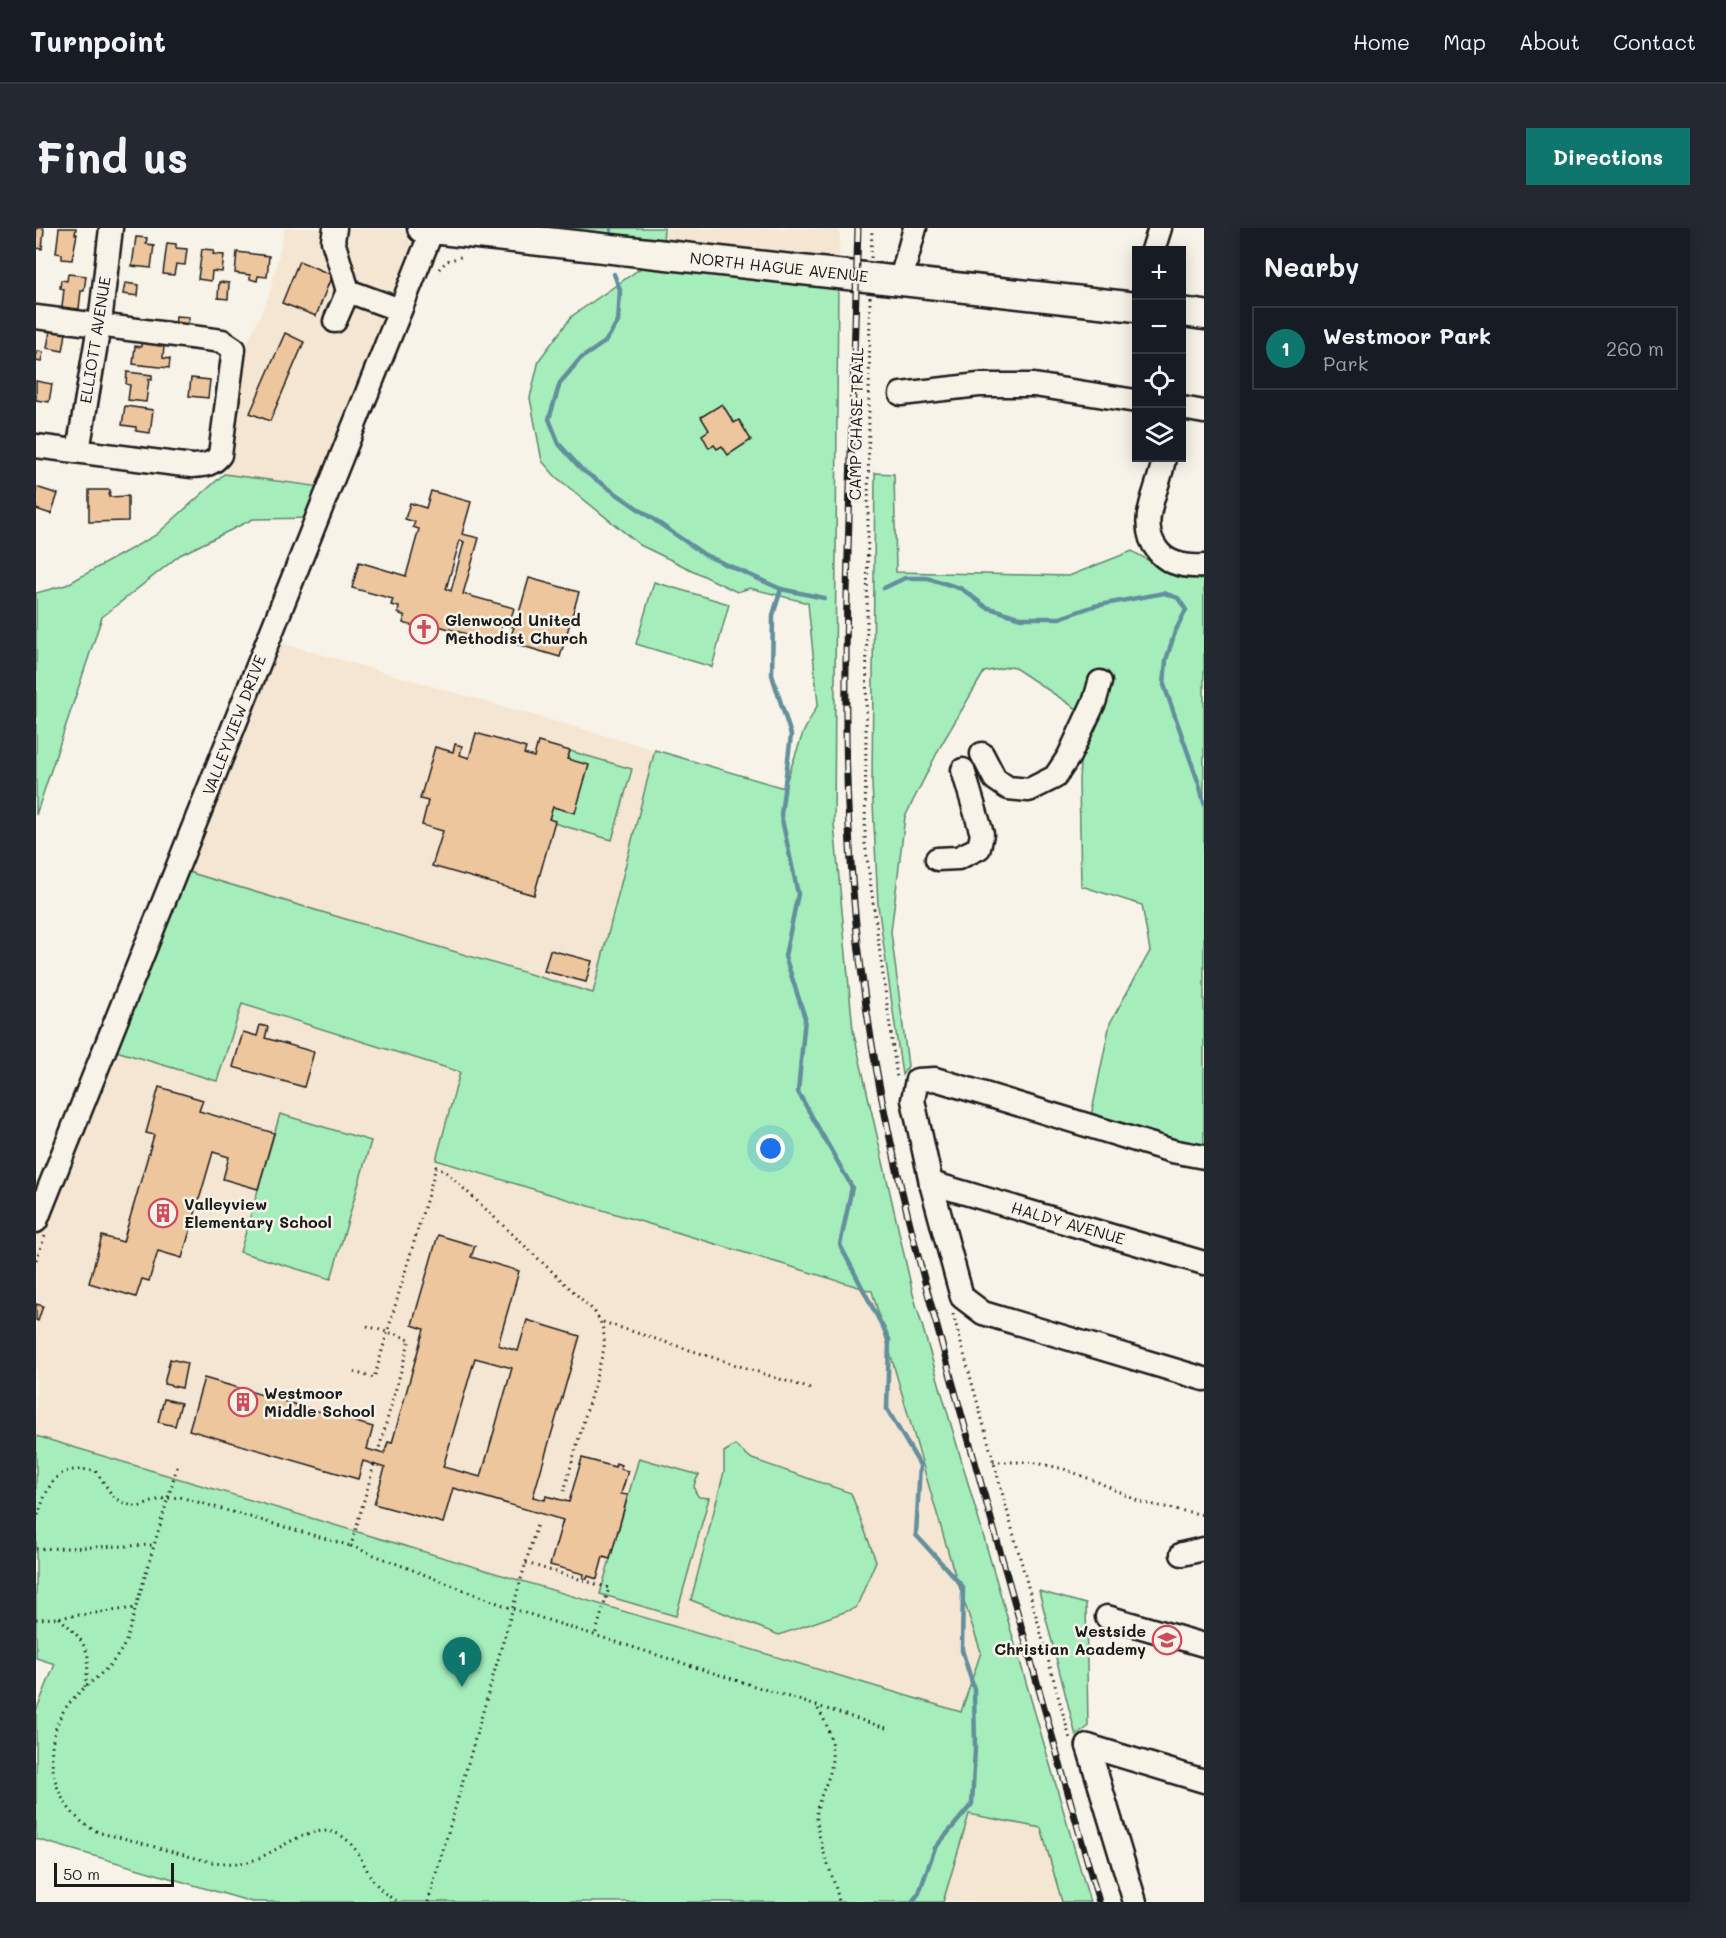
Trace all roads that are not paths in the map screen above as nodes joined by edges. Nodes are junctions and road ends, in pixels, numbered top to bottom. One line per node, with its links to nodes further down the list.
1 (111, 228): 15 (street, ELLIOTT AVENUE)
2 (335, 228): 8 (street)
3 (429, 228): 7 (main road, NORTH HAGUE AVENUE); 10 (street, VALLEYVIEW DRIVE)
4 (915, 228): 7 (street)
5 (1160, 228): 6 (street)
6 (1155, 246)
7 (901, 279): 9 (main road, NORTH HAGUE AVENUE)
8 (348, 291): 10 (street); 14 (street)
9 (1132, 307)
10 (400, 310): 30 (street, VALLEYVIEW DRIVE)
11 (1186, 313): 12 (main road)
12 (1204, 315)
13 (36, 317): 15 (street)
14 (336, 321)
15 (99, 325): 21 (street, ELLIOTT AVENUE); 21 (street)
16 (902, 394): 17 (street)
17 (1132, 400)
18 (1186, 409): 19 (street)
19 (1204, 412)
20 (36, 446): 21 (street)
21 (78, 451)
22 (1163, 462): 23 (street)
23 (1204, 566)
24 (1100, 682): 25 (street)
25 (982, 754)
26 (963, 770): 27 (street)
27 (937, 859)
28 (1204, 1157): 29 (street)
29 (931, 1183): 31 (street, HALDY AVENUE); 32 (street)
30 (41, 1228)
31 (1204, 1263)
32 (1204, 1379)
33 (1107, 1617): 34 (street)
34 (1204, 1645)
35 (1204, 1781): 36 (street)
36 (1135, 1902)

